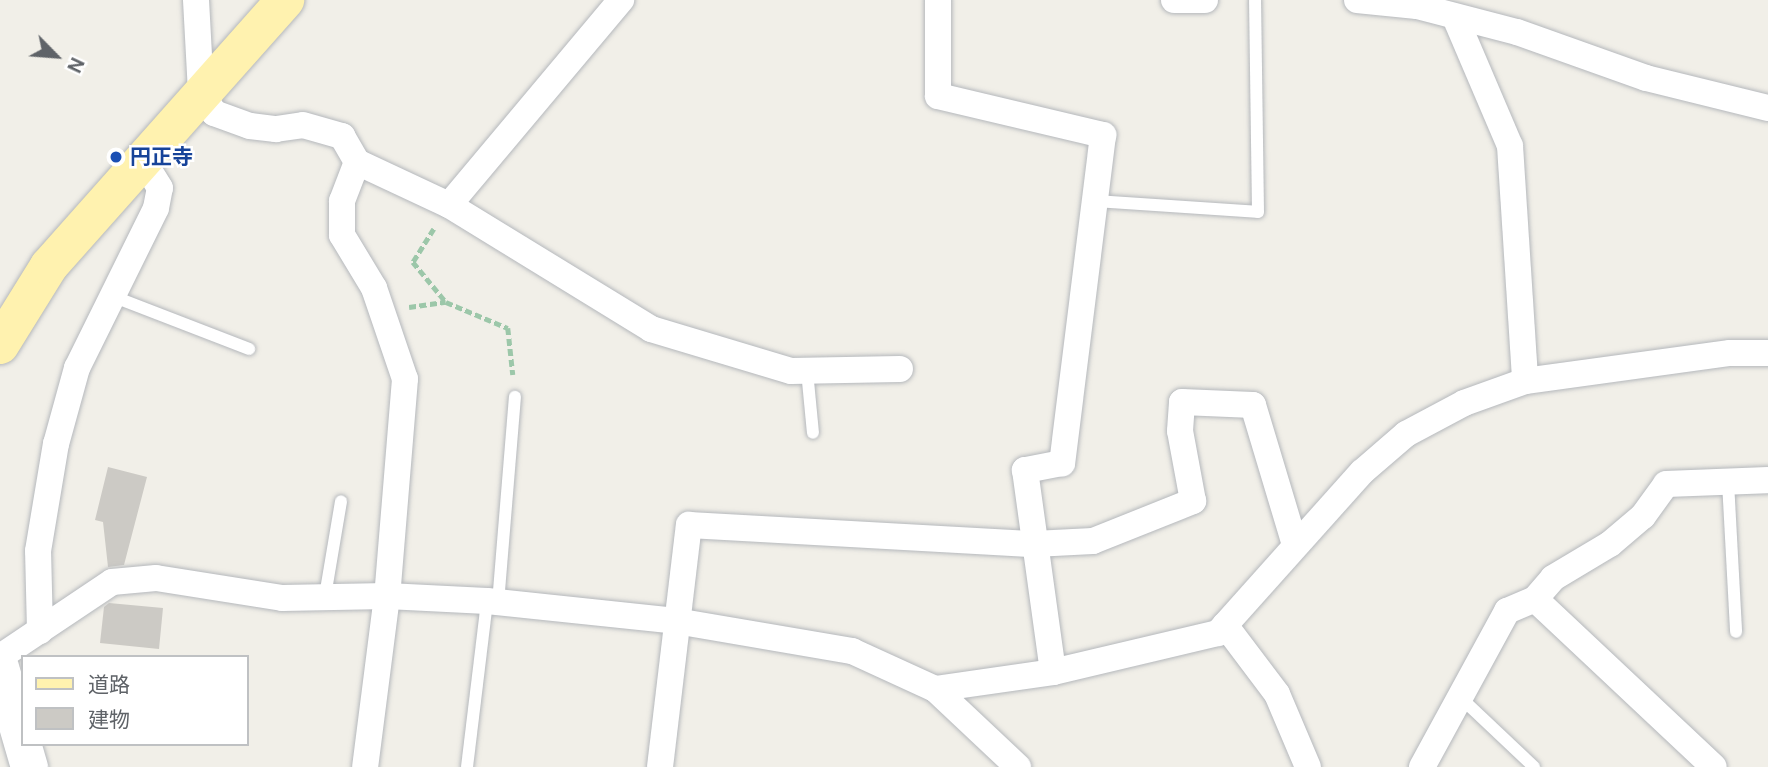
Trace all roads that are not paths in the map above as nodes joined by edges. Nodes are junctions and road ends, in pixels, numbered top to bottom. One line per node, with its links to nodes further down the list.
1 (196, 0): 11 (street)
2 (285, 0): 11 (main road)
3 (621, 0): 16 (street)
4 (938, 0): 15 (street)
5 (1174, 0): 6 (street)
6 (1205, 0)
7 (1255, 0): 15 (lane)
8 (1357, 0): 9 (street)
9 (1417, 3): 10 (street)
10 (1455, 17): 12 (street); 23 (street)
11 (201, 92): 13 (main road); 14 (street)
12 (1768, 108)
13 (141, 157): 17 (street); 18 (main road)
14 (357, 162): 16 (street); 32 (street)
15 (1094, 201): 29 (street)
16 (449, 205): 22 (street)
17 (112, 296): 19 (lane); 37 (street)
18 (0, 345)
19 (249, 349)
20 (1768, 352): 23 (street)
21 (900, 369): 22 (street)
22 (807, 371): 25 (lane)
23 (1525, 381): 30 (street)
24 (515, 397): 34 (lane)
25 (813, 433)
26 (1768, 480): 27 (street)
27 (1728, 482): 33 (street); 38 (lane)
28 (341, 501): 31 (lane)
29 (1034, 544): 30 (street); 35 (street); 41 (street)
30 (1294, 545): 36 (street)
31 (325, 596): 32 (street); 37 (street)
32 (387, 596): 34 (street); 47 (street)
33 (1535, 598): 43 (street); 54 (street)
34 (492, 602): 35 (street); 48 (lane)
35 (676, 621): 42 (street); 49 (street)
36 (1225, 625): 41 (street); 51 (street)
37 (40, 631): 39 (street)
38 (1736, 632)
39 (0, 657)
40 (0, 667): 44 (street)
41 (1054, 672): 42 (street)
42 (935, 689): 50 (street)
43 (1460, 697): 52 (street); 53 (lane)
44 (21, 739)
45 (23, 746): 46 (street)
46 (29, 767)
47 (365, 767)
48 (467, 767)
49 (660, 767)
50 (1018, 767)
51 (1308, 767)
52 (1422, 767)
53 (1534, 767)
54 (1714, 767)

